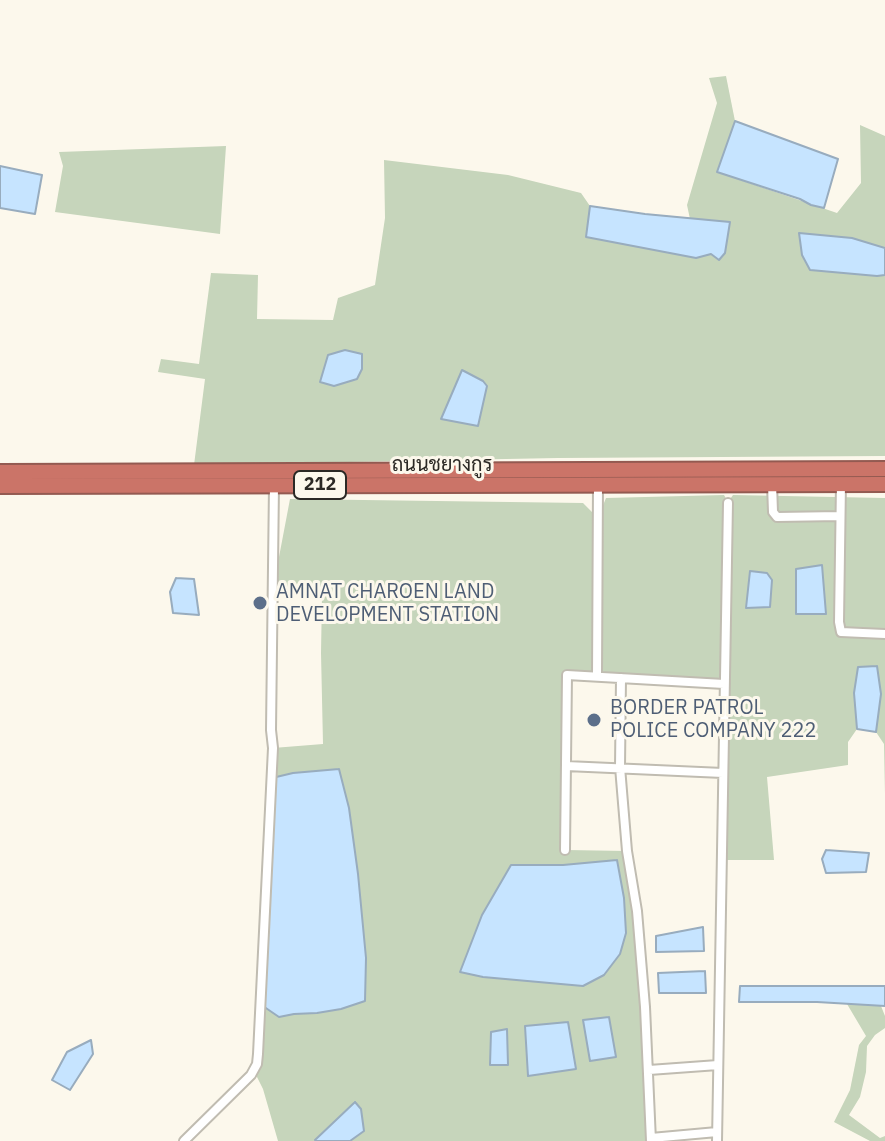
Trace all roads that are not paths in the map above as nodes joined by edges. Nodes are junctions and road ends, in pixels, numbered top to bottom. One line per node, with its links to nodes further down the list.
1 (885, 469): 3 (highway, ถนนชยางกูร / 212)
2 (0, 472): 3 (highway, ถนนชยางกูร / 212)
3 (640, 477): 4 (highway, ถนนชยางกูร / 212); 6 (highway, ถนนชยางกูร / 212)
4 (772, 483): 5 (highway, ถนนชยางกูร / 212); 11 (street)
5 (841, 483): 7 (highway, ถนนชยางกูร / 212); 11 (street)
6 (598, 484): 8 (highway, ถนนชยางกูร / 212); 13 (street)
7 (885, 484)
8 (274, 485): 9 (highway, ถนนชยางกูร / 212); 24 (street)
9 (0, 486)
10 (728, 503): 15 (street)
11 (840, 516): 12 (street)
12 (885, 634)
13 (597, 676): 14 (street); 16 (street)
14 (621, 678): 15 (street); 17 (street)
15 (724, 684): 18 (street)
16 (566, 766): 17 (street); 19 (street)
17 (620, 767): 18 (street); 21 (street)
18 (723, 773): 20 (street)
19 (565, 850)
20 (718, 1065): 21 (street); 22 (street)
21 (649, 1070): 23 (street)
22 (717, 1136): 23 (street)
23 (651, 1140)
24 (184, 1141)

